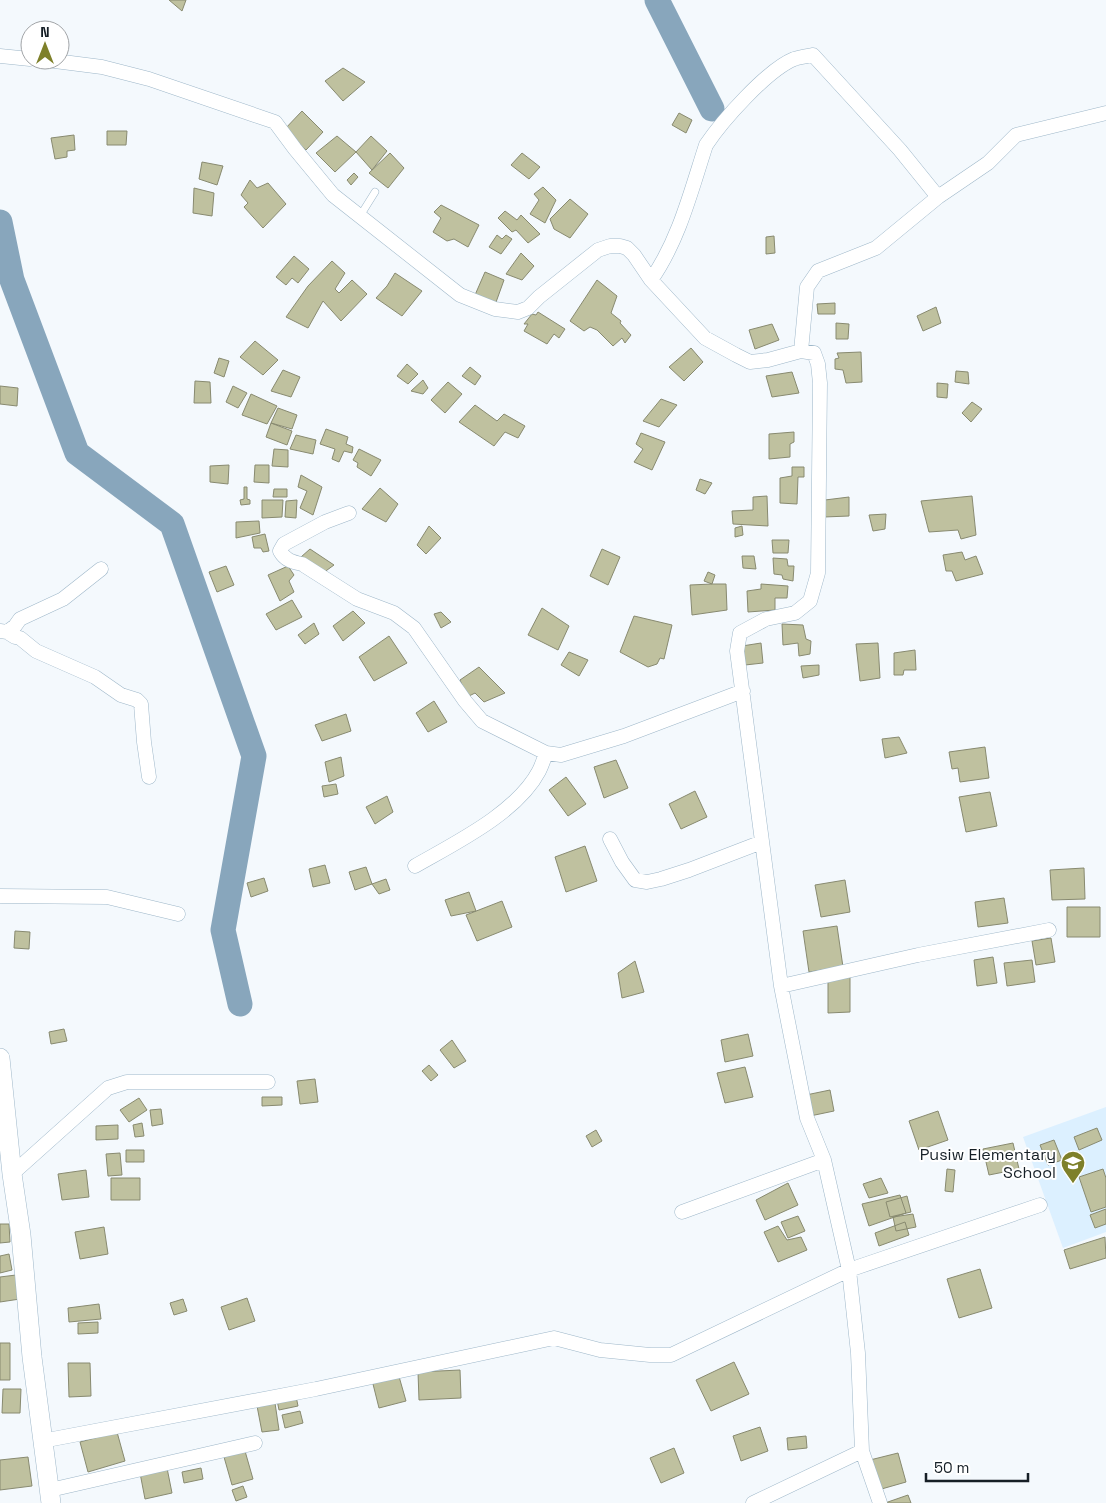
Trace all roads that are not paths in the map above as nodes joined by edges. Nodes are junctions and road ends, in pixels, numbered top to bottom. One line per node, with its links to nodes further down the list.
1 (0, 56): 2 (street)
2 (20, 58)
3 (70, 63): 7 (street)
4 (1106, 113): 6 (street)
5 (375, 192): 7 (lane)
6 (938, 197): 8 (street); 9 (street)
7 (360, 216): 8 (street)
8 (651, 280): 9 (street)
9 (800, 351): 13 (street)
10 (349, 513): 14 (street)
11 (101, 569): 12 (street)
12 (4, 632): 15 (street)
13 (743, 691): 14 (street); 17 (street)
14 (546, 753): 18 (street)
15 (149, 777)
16 (610, 839): 17 (street)
17 (762, 842): 22 (street)
18 (415, 866)
19 (0, 896): 20 (street)
20 (178, 914)
21 (1050, 930): 22 (street)
22 (782, 986): 25 (street)
23 (0, 1058): 26 (street)
24 (268, 1082): 26 (street)
25 (824, 1160): 28 (street); 29 (street)
26 (12, 1174): 30 (street)
27 (1040, 1205): 29 (street)
28 (682, 1212)
29 (849, 1270): 30 (street); 32 (street)
30 (42, 1441): 33 (street)
31 (255, 1444): 33 (street)
32 (862, 1451): 34 (street); 35 (street)
33 (50, 1496)
34 (753, 1503)
35 (880, 1503)

